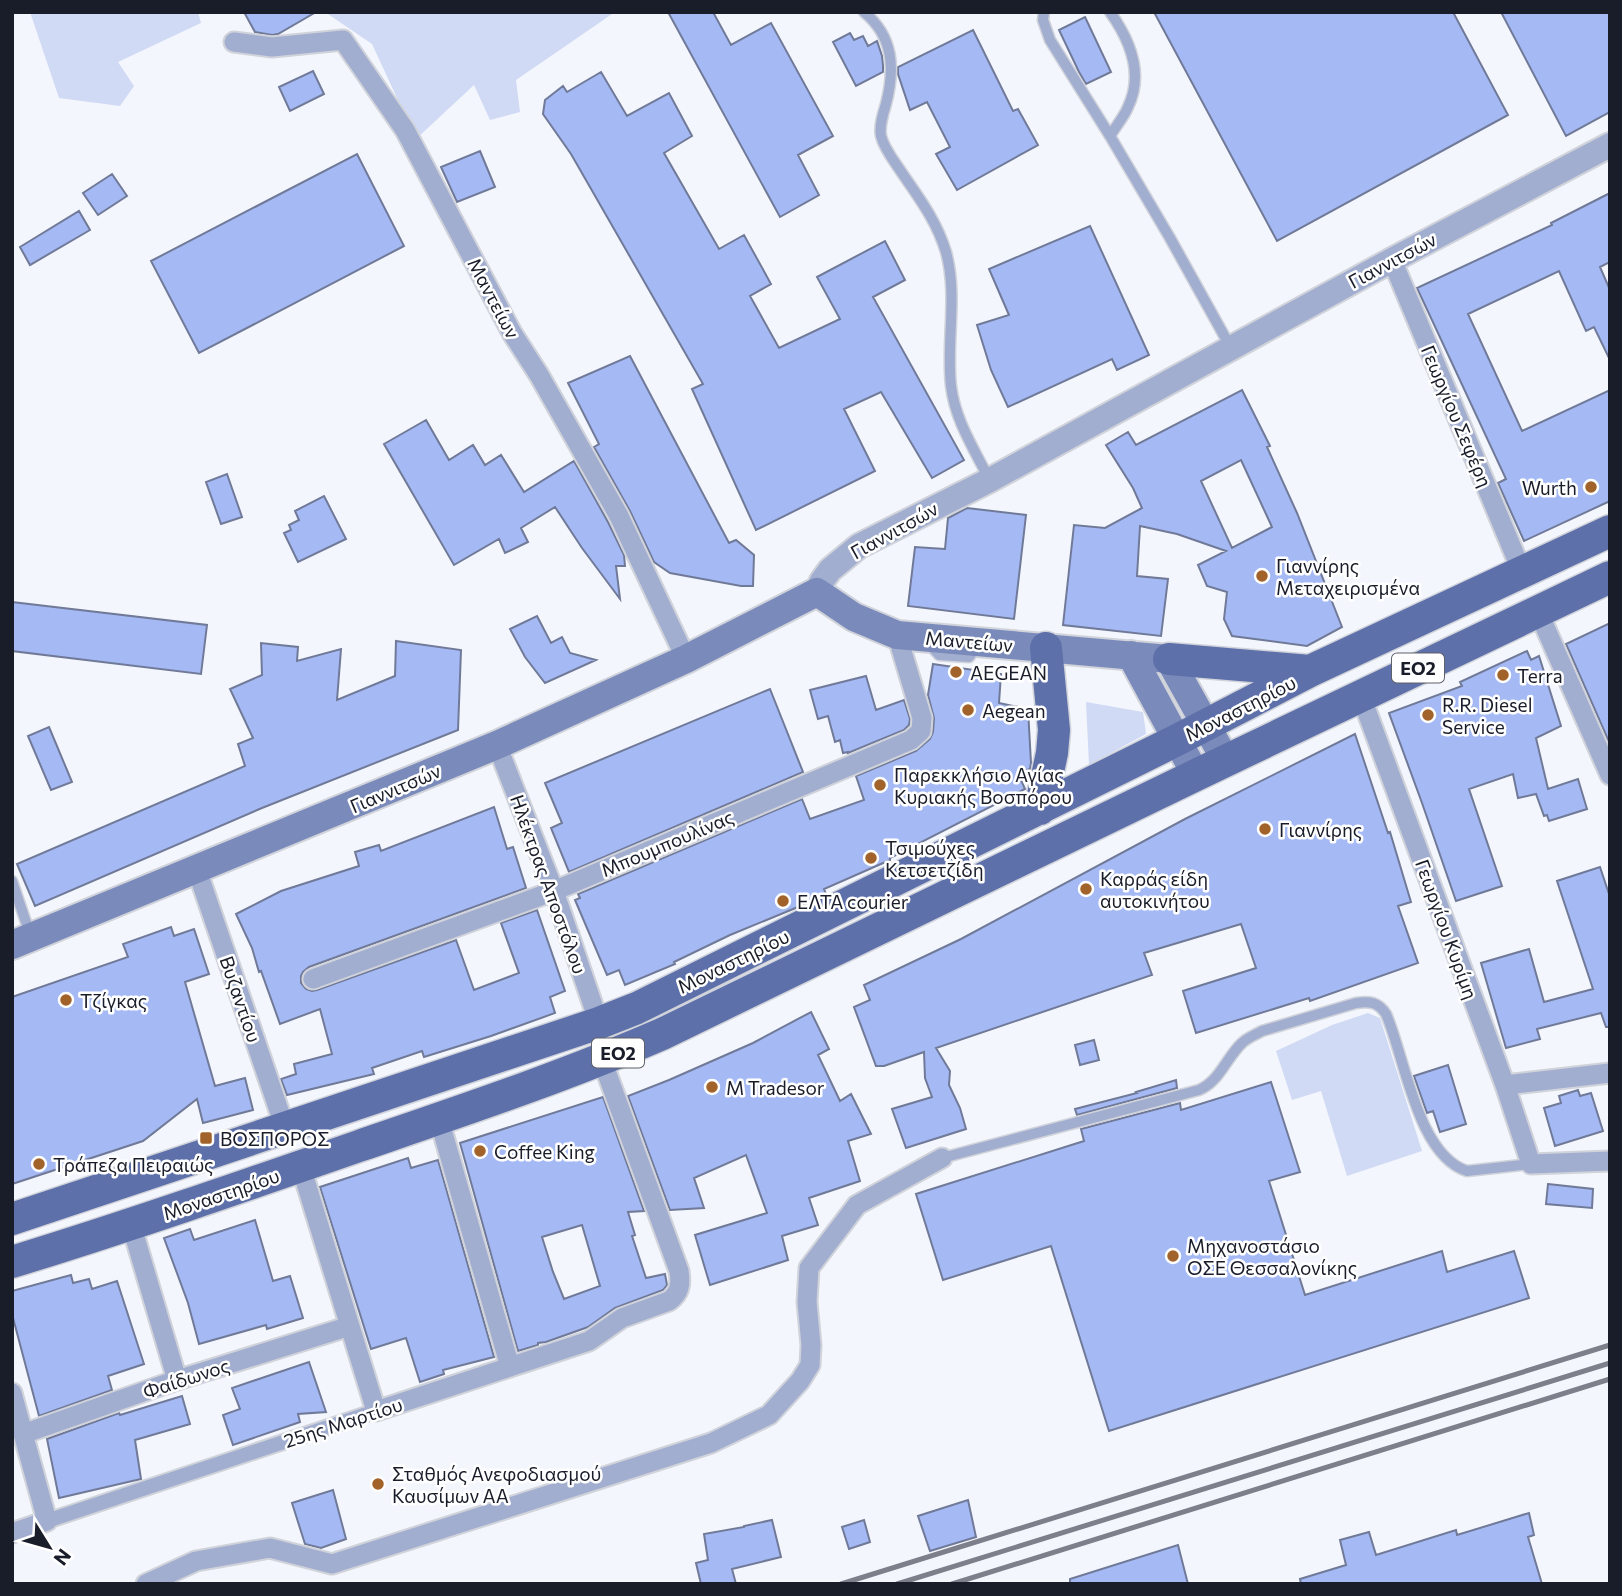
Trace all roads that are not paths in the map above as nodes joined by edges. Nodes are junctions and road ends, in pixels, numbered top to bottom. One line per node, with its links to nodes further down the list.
1 (864, 12): 9 (lane)
2 (1044, 12): 5 (lane)
3 (1110, 12): 5 (lane)
4 (234, 42): 20 (street, Μαντείων)
5 (1110, 136): 8 (lane)
6 (1610, 145): 7 (street, Γιαννιτσών)
7 (1392, 260): 8 (street, Γιαννιτσών); 11 (street, Γεωργίου Σεφέρη)
8 (1231, 348): 9 (street, Γιαννιτσών)
9 (989, 480): 13 (street, Γιαννιτσών)
10 (1610, 531): 11 (main road, Μοναστηρίου / ΕΟ2)
11 (1522, 572): 22 (main road, Μοναστηρίου / ΕΟ2)
12 (1610, 577): 14 (main road, Μοναστηρίου / ΕΟ2)
13 (817, 592): 15 (main road, Μαντείων); 20 (main road, Γιαννιτσών)
14 (1538, 611): 23 (main road, Μοναστηρίου / ΕΟ2); 29 (street)
15 (897, 635): 17 (main road, Μαντείων); 33 (street, Μπουμπουλίνας)
16 (931, 646): 18 (lane)
17 (1046, 648): 19 (main road, Μαντείων); 30 (main road)
18 (975, 649)
19 (1131, 655): 21 (main road, Μαντείων); 25 (main road)
20 (686, 659): 26 (main road, Γιαννιτσών)
21 (1169, 659): 22 (main road); 24 (main road)
22 (1310, 671): 24 (main road, Μοναστηρίου / ΕΟ2)
23 (1361, 696): 27 (main road, Μοναστηρίου / ΕΟ2); 39 (street, Γεωργίου Κυρίμη)
24 (1206, 725): 25 (main road, Μοναστηρίου / ΕΟ2); 27 (main road)
25 (1177, 740): 28 (main road); 30 (main road, Μοναστηρίου / ΕΟ2)
26 (497, 745): 31 (main road, Γιαννιτσών); 33 (street, Ηλέκτρας Αποστόλου)
27 (1226, 761): 28 (main road, Μοναστηρίου / ΕΟ2)
28 (1196, 775): 37 (main road, Μοναστηρίου / ΕΟ2)
29 (1610, 775)
30 (1040, 809): 36 (main road, Μοναστηρίου / ΕΟ2)
31 (197, 870): 34 (main road, Γιαννιτσών); 41 (street, Βυζαντίου)
32 (13, 884): 34 (lane)
33 (554, 891): 35 (street, Μπουμπουλίνας); 36 (street, Ηλέκτρας Αποστόλου)
34 (22, 941)
35 (313, 979)
36 (599, 1023): 41 (main road, Μοναστηρίου / ΕΟ2)
37 (602, 1060): 40 (main road, Μοναστηρίου / ΕΟ2); 50 (street, 25ης Μαρτίου)
38 (1610, 1073): 39 (street)
39 (1505, 1085): 44 (street, Γεωργίου Κυρίμη)
40 (439, 1119): 45 (main road, Μοναστηρίου / ΕΟ2); 50 (street)
41 (285, 1128): 46 (main road, Μοναστηρίου / ΕΟ2)
42 (942, 1158): 44 (lane); 57 (street)
43 (1610, 1161): 44 (street)
44 (1531, 1164)
45 (301, 1167): 47 (main road, Μοναστηρίου / ΕΟ2); 49 (street)
46 (12, 1219)
47 (131, 1224): 48 (main road, Μοναστηρίου / ΕΟ2); 51 (street)
48 (12, 1262)
49 (350, 1326): 51 (street, Φαίδωνος); 53 (street)
50 (510, 1367): 53 (street, 25ης Μαρτίου)
51 (177, 1380): 54 (street, Φαίδωνος)
52 (12, 1393): 54 (street)
53 (376, 1411): 55 (street, 25ης Μαρτίου)
54 (23, 1434): 55 (street)
55 (47, 1521): 56 (street, 25ης Μαρτίου)
56 (12, 1533)
57 (146, 1584)

